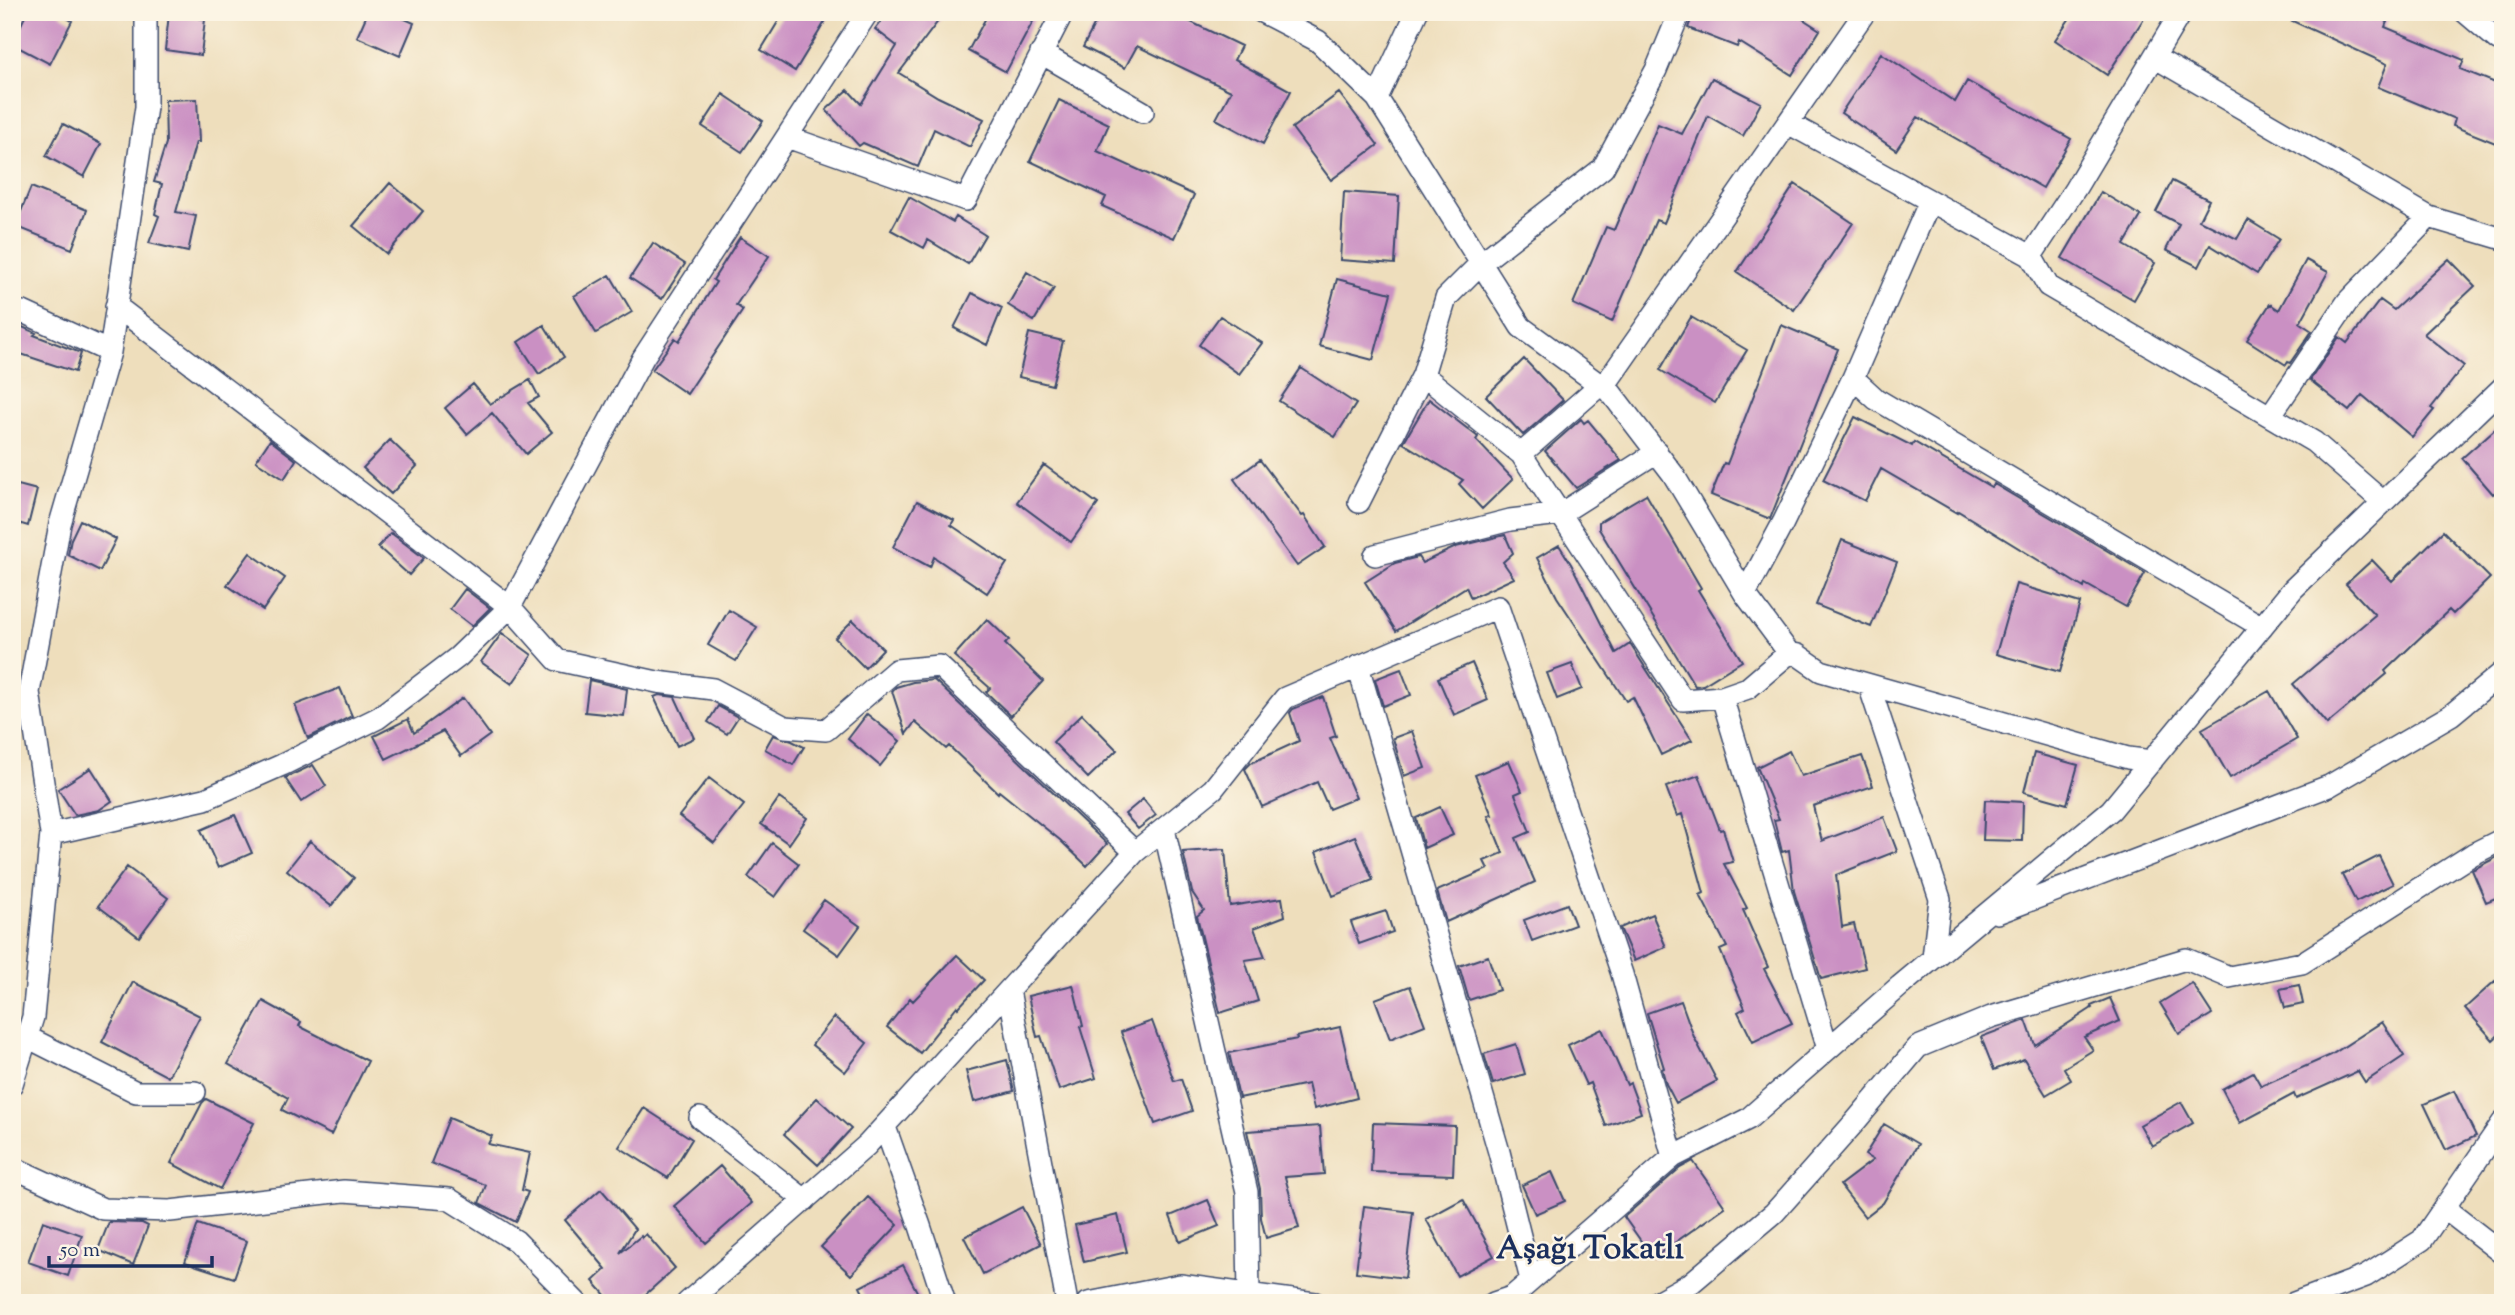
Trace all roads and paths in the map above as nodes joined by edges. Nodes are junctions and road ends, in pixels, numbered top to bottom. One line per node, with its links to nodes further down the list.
1 (146, 12): 22 (street)
2 (868, 12): 16 (street)
3 (1063, 12): 11 (street)
4 (1262, 12): 13 (street)
5 (1417, 12): 13 (street)
6 (1679, 12): 21 (street)
7 (2181, 12): 12 (street)
8 (2465, 12): 10 (street)
9 (1859, 14): 15 (street)
10 (2503, 41)
11 (1041, 53): 14 (street); 16 (street)
12 (2154, 57): 18 (street); 20 (street)
13 (1377, 98): 21 (street)
14 (1143, 112)
15 (1788, 123): 17 (street); 27 (street)
16 (787, 137): 37 (street)
17 (1930, 201): 20 (street); 26 (street)
18 (2429, 217): 19 (street); 29 (street)
19 (2503, 239)
20 (2031, 256): 29 (street)
21 (1481, 263): 25 (street); 27 (street)
22 (116, 306): 24 (street); 37 (street)
23 (12, 316): 24 (street)
24 (110, 352): 46 (street)
25 (1423, 375): 31 (street); 32 (street)
26 (1853, 378): 36 (street); 38 (street)
27 (1602, 385): 30 (street); 31 (street)
28 (2503, 387): 33 (street)
29 (2270, 416): 33 (street)
30 (1657, 452): 34 (street); 36 (street)
31 (1521, 454): 34 (street)
32 (1359, 502)
33 (2383, 502): 38 (street)
34 (1560, 514): 35 (street); 43 (street)
35 (1375, 555)
36 (1745, 594): 39 (street)
37 (510, 607): 46 (street); 48 (street)
38 (2262, 627): 44 (street)
39 (1788, 653): 42 (street); 43 (street)
40 (1358, 666): 45 (street); 59 (street); 64 (street)
41 (2501, 675): 49 (street)
42 (1868, 685): 44 (street); 50 (street)
43 (1722, 697): 53 (street)
44 (2151, 761): 49 (street)
45 (1164, 829): 48 (street); 65 (street)
46 (51, 834): 52 (street)
47 (2503, 839): 73 (street)
48 (1135, 852): 51 (street)
49 (1979, 920): 50 (street)
50 (1933, 958): 53 (street)
51 (1009, 990): 58 (street); 69 (street)
52 (27, 1037): 54 (street); 55 (street)
53 (1828, 1049): 59 (street)
54 (12, 1084)
55 (195, 1092)
56 (700, 1118): 61 (street)
57 (2503, 1122): 62 (street)
58 (885, 1126): 61 (street); 68 (street)
59 (1672, 1157): 64 (street)
60 (12, 1167): 66 (street)
61 (805, 1200): 67 (street)
62 (2444, 1208): 63 (street); 74 (street)
63 (2503, 1254)
64 (1531, 1280): 72 (street)
65 (1249, 1293): 70 (street); 71 (street)
66 (577, 1303)
67 (687, 1303)
68 (945, 1303)
69 (1067, 1303)
70 (1088, 1303)
71 (1315, 1303)
72 (1494, 1303)
73 (1655, 1303)
74 (2294, 1303)

